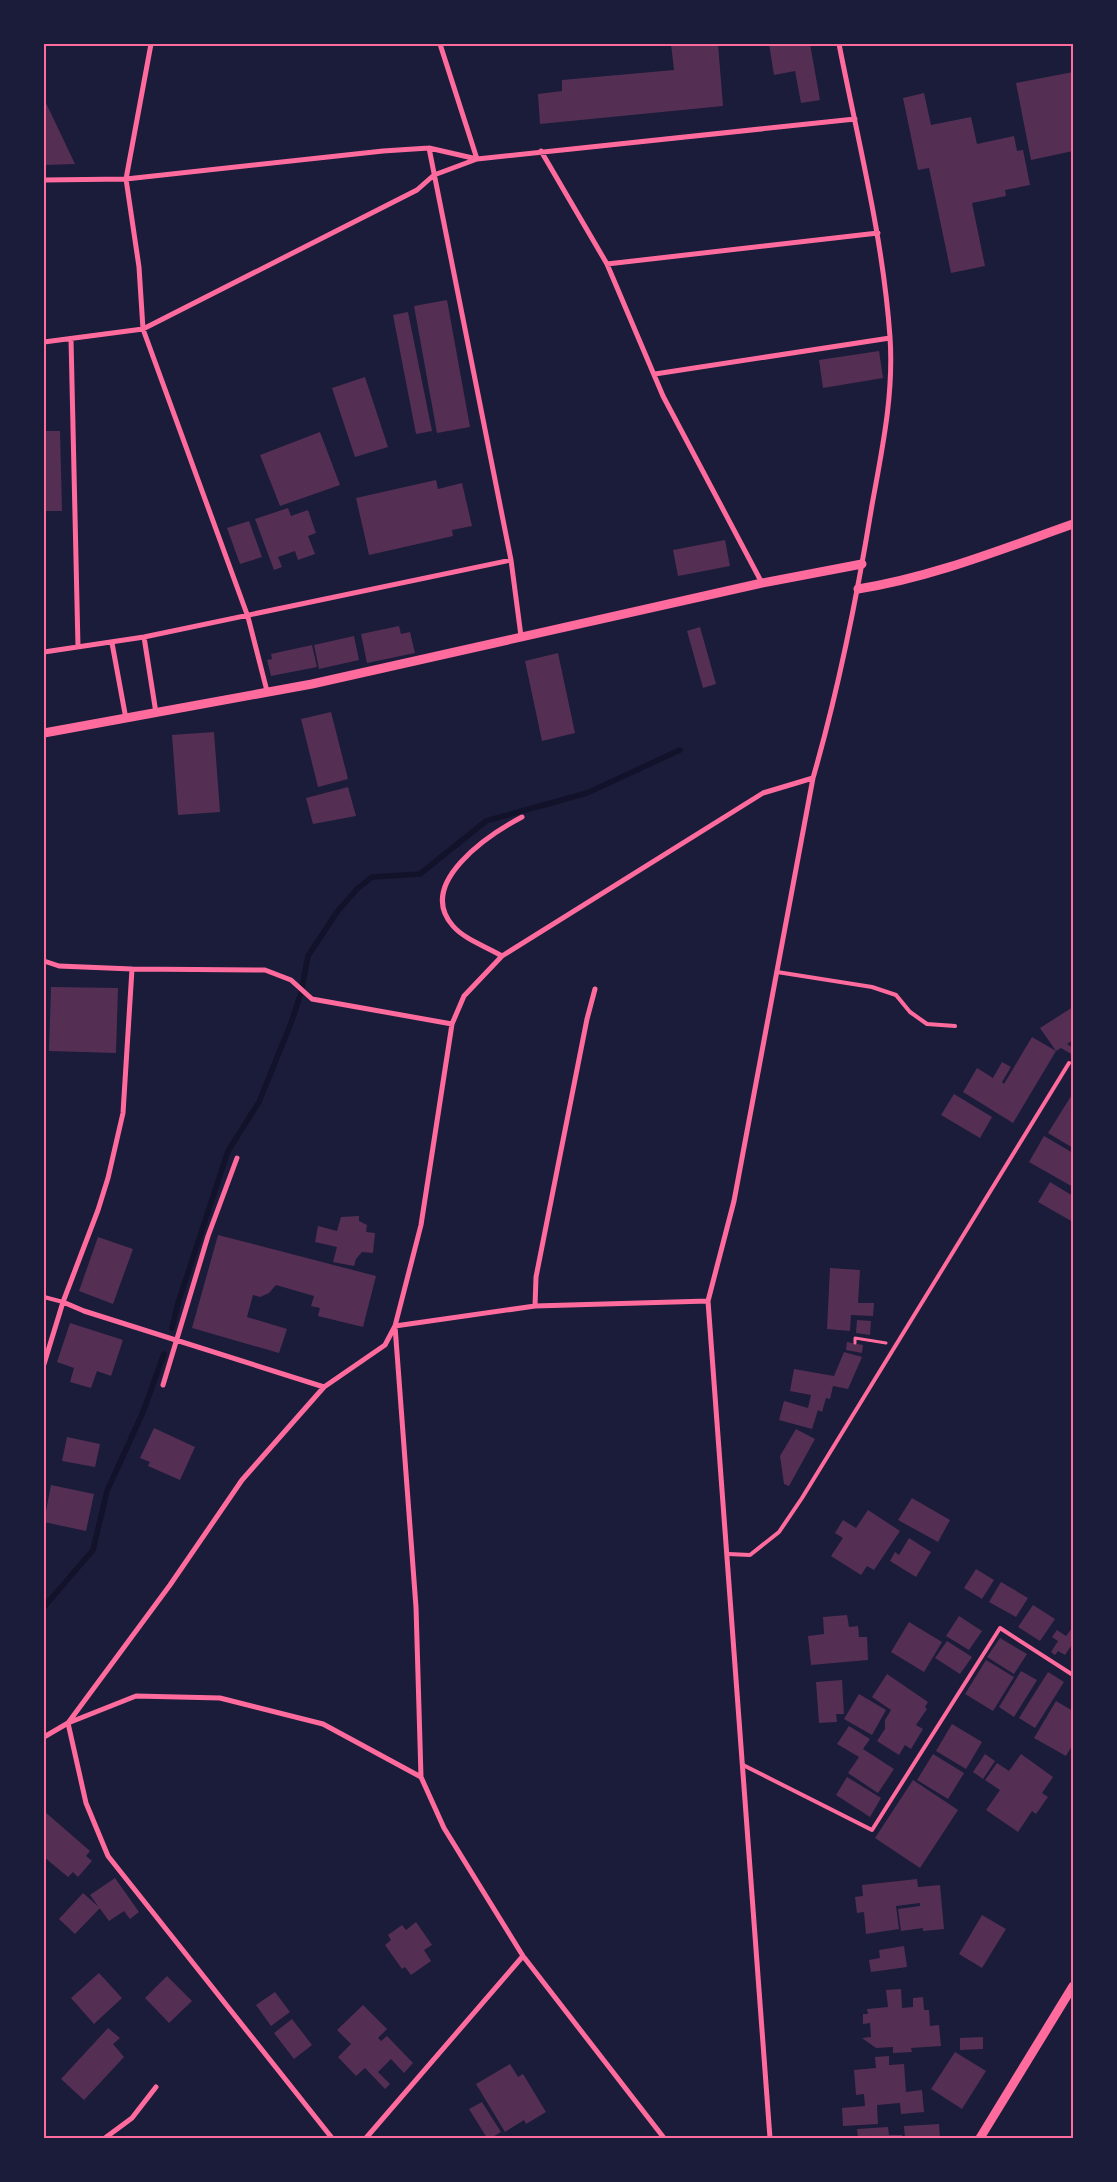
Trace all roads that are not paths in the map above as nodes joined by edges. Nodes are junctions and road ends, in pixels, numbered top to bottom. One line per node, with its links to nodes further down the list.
1 (151, 44): 9 (street)
2 (440, 44): 7 (street)
3 (839, 44): 4 (street)
4 (855, 119): 6 (street); 11 (street)
5 (429, 148): 7 (street); 8 (street); 9 (street)
6 (542, 151): 7 (street); 12 (street)
7 (478, 159): 8 (street)
8 (434, 174): 13 (street); 19 (street)
9 (126, 179): 10 (street); 13 (street)
10 (44, 180)
11 (878, 233): 12 (street); 14 (street)
12 (607, 264): 17 (street)
13 (143, 329): 15 (street); 23 (street)
14 (890, 338): 17 (street); 20 (street)
15 (71, 339): 16 (street); 27 (street)
16 (44, 342)
17 (654, 374): 21 (street)
18 (1073, 524): 22 (street)
19 (511, 560): 23 (street); 24 (street)
20 (862, 564): 21 (street); 22 (street)
21 (762, 583): 24 (street)
22 (858, 589): 33 (street)
23 (248, 617): 25 (street); 29 (street)
24 (521, 636): 29 (street)
25 (144, 637): 26 (street); 30 (street)
26 (112, 643): 27 (street); 31 (street)
27 (78, 647): 28 (street)
28 (44, 652)
29 (267, 691): 30 (street)
30 (156, 714): 31 (street)
31 (126, 719): 32 (street)
32 (44, 733)
33 (813, 778): 35 (street); 38 (street)
34 (522, 818): 35 (street)
35 (502, 956): 40 (street)
36 (44, 961): 37 (street)
37 (132, 969): 40 (street); 46 (street)
38 (777, 972): 41 (lane); 45 (street)
39 (595, 989): 47 (street)
40 (452, 1024): 48 (street)
41 (955, 1026)
42 (1069, 1063): 53 (lane)
43 (237, 1158): 49 (street)
44 (44, 1297): 46 (lane)
45 (708, 1301): 47 (street); 53 (street)
46 (63, 1302): 49 (street); 50 (street)
47 (535, 1306): 48 (street)
48 (395, 1326): 52 (street); 58 (street)
49 (177, 1341): 51 (street); 52 (street)
50 (44, 1364)
51 (163, 1385)
52 (324, 1387): 55 (street)
53 (728, 1554): 57 (street)
54 (1073, 1675): 57 (lane)
55 (68, 1723): 56 (street); 58 (street); 63 (street)
56 (44, 1737)
57 (743, 1765): 66 (street)
58 (421, 1777): 59 (street)
59 (523, 1956): 64 (street); 65 (street)
60 (1073, 1986): 67 (street)
61 (156, 2087): 62 (street)
62 (105, 2138)
63 (332, 2138)
64 (366, 2138)
65 (664, 2138)
66 (770, 2138)
67 (980, 2138)

